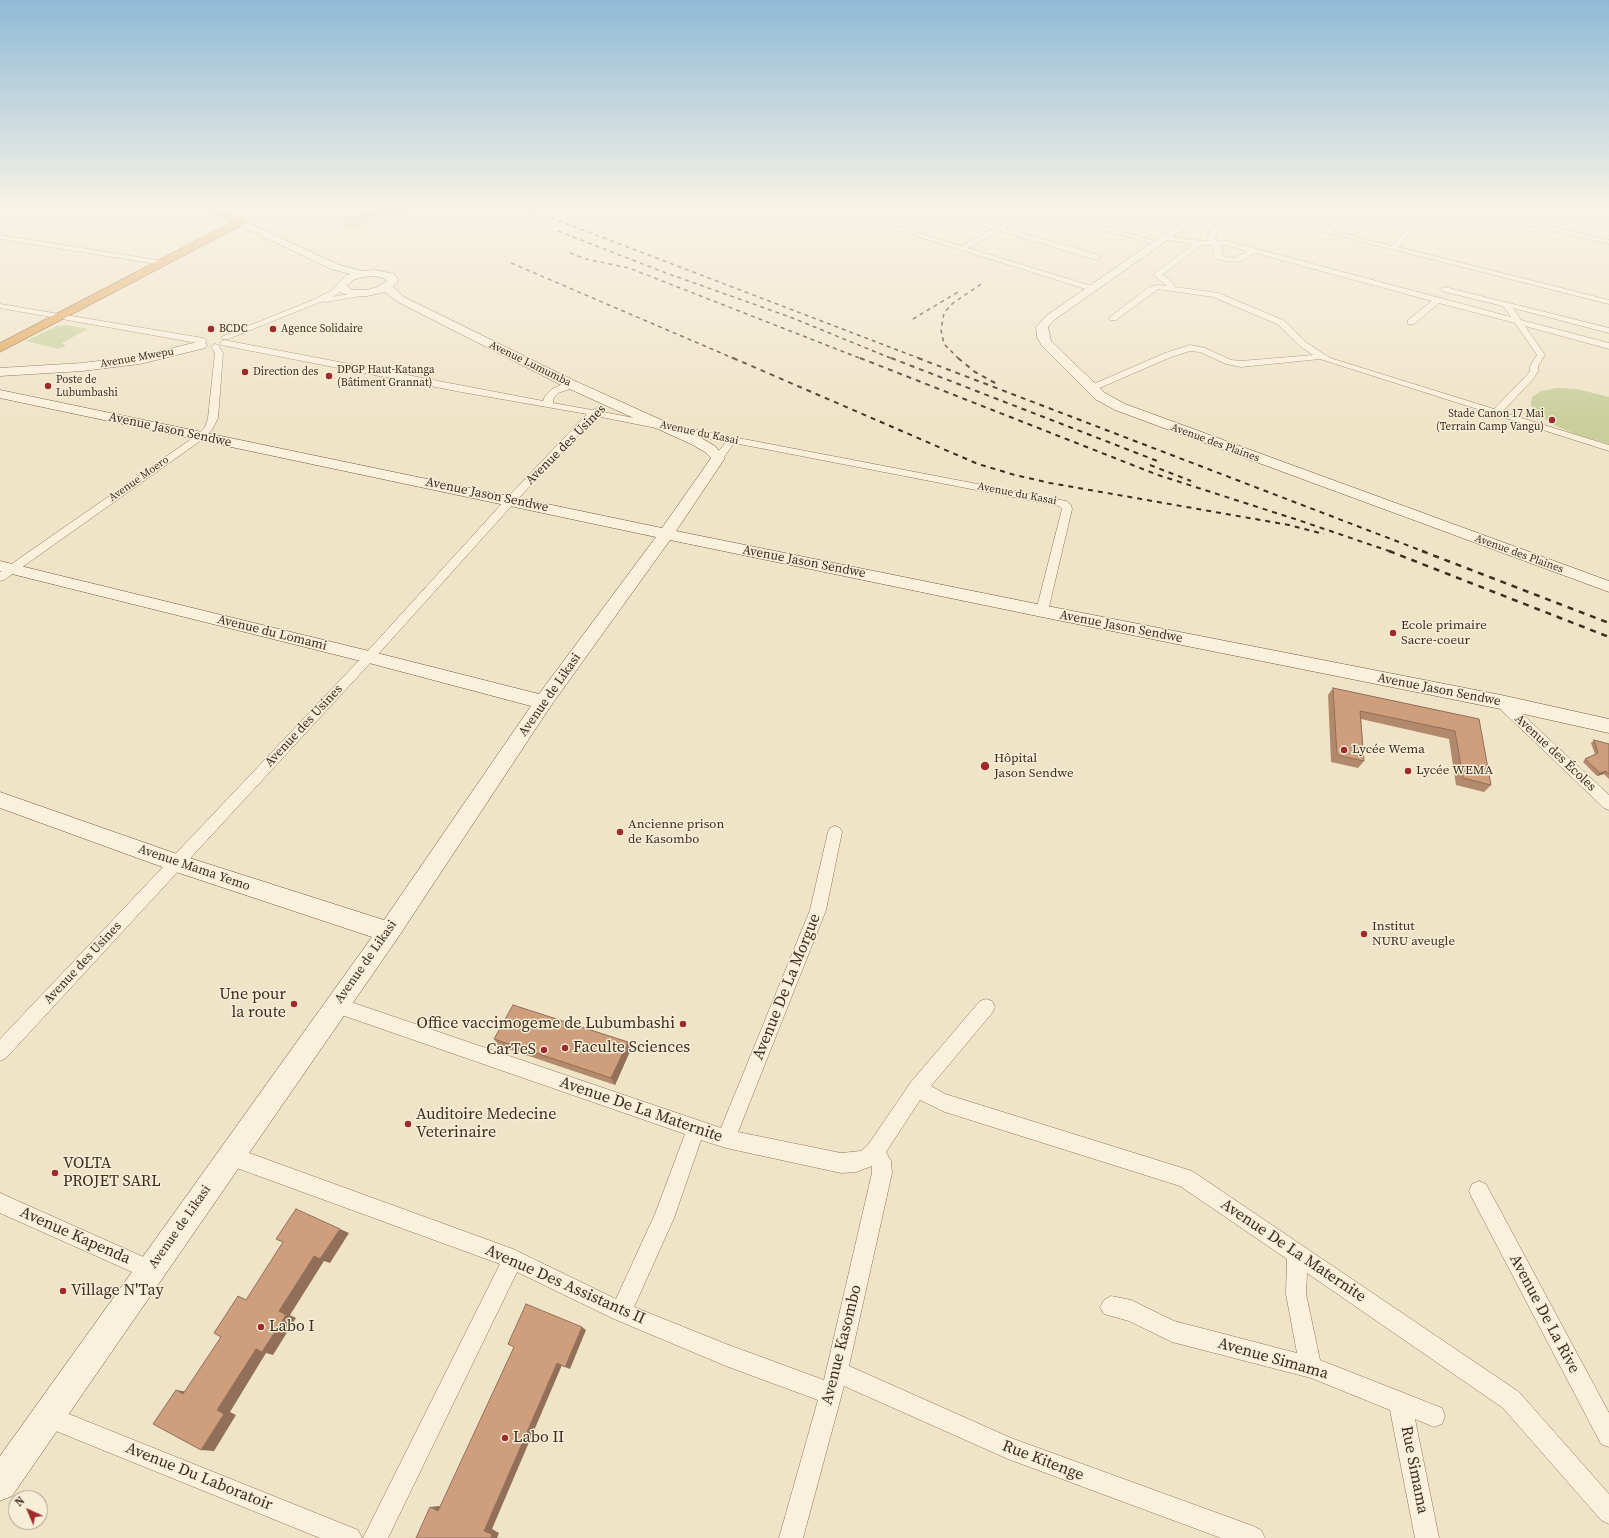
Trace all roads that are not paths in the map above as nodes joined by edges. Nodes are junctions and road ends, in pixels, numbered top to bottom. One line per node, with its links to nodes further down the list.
1 (129, 281): 21 (highway)
2 (348, 281): 9 (main road)
3 (393, 281): 10 (main road)
4 (1066, 281): 13 (street)
5 (1104, 281): 13 (main road, Avenue des Plaines)
6 (1167, 281): 11 (street)
7 (1366, 281): 16 (street)
8 (1524, 281): 18 (street)
9 (344, 283): 14 (main road); 17 (street, Avenue Mwepu)
10 (388, 287): 14 (main road); 15 (main road)
11 (1173, 288): 22 (street); 29 (street)
12 (1445, 288): 19 (street)
13 (1092, 289): 33 (main road, Avenue des Plaines)
14 (364, 293): 15 (main road); 17 (street)
15 (400, 299): 32 (main road, Avenue Lumumba)
16 (1438, 300): 23 (street); 24 (street)
17 (316, 302): 26 (street, Avenue Mwepu)
18 (1609, 302)
19 (1506, 304): 24 (street); 25 (street)
20 (0, 306): 21 (street, Avenue du Kasai)
21 (60, 317): 26 (street, Avenue du Kasai); 28 (highway)
22 (1113, 318)
23 (1412, 322)
24 (1519, 322): 27 (street); 38 (street)
25 (1609, 331)
26 (213, 341): 30 (main road, Avenue Mwepu); 36 (street, Avenue du Kasai); 40 (street, Avenue Moero)
27 (1609, 346)
28 (0, 348)
29 (1320, 357): 33 (street); 38 (street)
30 (46, 369): 31 (main road, Avenue Mwepu); 34 (main road)
31 (0, 372)
32 (573, 385): 35 (main road, Avenue Lumumba); 36 (street)
33 (1092, 388): 47 (main road, Avenue des Plaines)
34 (4, 394): 40 (main road, Avenue Jason Sendwe)
35 (609, 402): 37 (street, Avenue des Usines); 39 (main road, Avenue Lumumba)
36 (548, 404): 37 (street, Avenue du Kasai)
37 (595, 412): 39 (street, Avenue du Kasai); 44 (street, Avenue des Usines)
38 (1496, 413): 42 (street)
39 (662, 425): 41 (street, Avenue du Kasai); 43 (main road, Avenue Lumumba)
40 (200, 437): 44 (main road, Avenue Jason Sendwe); 46 (street, Avenue Moero)
41 (732, 440): 43 (street, Avenue de Likasi); 48 (street, Avenue du Kasai)
42 (1609, 448)
43 (718, 458): 45 (main road, Avenue de Likasi)
44 (512, 500): 45 (main road, Avenue Jason Sendwe); 49 (street, Avenue des Usines)
45 (666, 534): 48 (main road, Avenue Jason Sendwe); 50 (main road, Avenue de Likasi)
46 (4, 571): 49 (main road, Avenue du Lomami)
47 (1609, 587)
48 (1042, 611): 51 (main road, Avenue Jason Sendwe)
49 (369, 657): 50 (main road, Avenue du Lomami); 56 (street, Avenue des Usines)
50 (543, 702): 57 (main road, Avenue de Likasi)
51 (1501, 702): 52 (main road, Avenue Jason Sendwe); 54 (street, Avenue des Écoles)
52 (1609, 726)
53 (0, 800): 56 (main road, Avenue Mama Yemo)
54 (1609, 804)
55 (835, 832): 63 (street, Avenue De La Morgue)
56 (176, 863): 57 (main road, Avenue Mama Yemo); 60 (street, Avenue des Usines)
57 (389, 932): 58 (main road, Avenue de Likasi)
58 (336, 1005): 62 (street, Avenue De La Maternite); 65 (main road, Avenue de Likasi)
59 (986, 1007): 61 (street, Avenue De La Maternite)
60 (0, 1052)
61 (917, 1088): 64 (street, Avenue De La Maternite); 68 (street, Avenue De La Maternite)
62 (696, 1129): 63 (street, Avenue De La Maternite); 72 (street)
63 (726, 1139): 64 (street, Avenue De La Maternite)
64 (875, 1152): 74 (street, Avenue Kasombo)
65 (230, 1156): 69 (street, Avenue Des Assistants II); 70 (main road, Avenue de Likasi)
66 (1479, 1191): 79 (street, Avenue De La Rive)
67 (0, 1203): 70 (street, Avenue Kapenda)
68 (1297, 1254): 73 (street); 81 (street, Avenue De La Maternite)
69 (513, 1259): 72 (street, Avenue Des Assistants II); 83 (street)
70 (150, 1270): 78 (main road, Avenue de Likasi)
71 (1111, 1307): 73 (street, Avenue Simama)
72 (621, 1312): 75 (street, Avenue Des Assistants II)
73 (1310, 1367): 76 (street, Avenue Simama)
74 (837, 1372): 75 (street, Avenue Kasombo); 85 (street, Rue Kitenge)
75 (831, 1394): 84 (street, Avenue Kasombo)
76 (1400, 1403): 77 (street, Avenue Simama); 86 (street, Rue Simama)
77 (1434, 1416)
78 (49, 1417): 80 (main road, Avenue de Likasi); 82 (street, Avenue Du Laboratoir)
79 (1609, 1436)
80 (0, 1484)
81 (1609, 1512)
82 (350, 1538)
83 (375, 1538)
84 (791, 1538)
85 (1254, 1538)
86 (1427, 1538)

